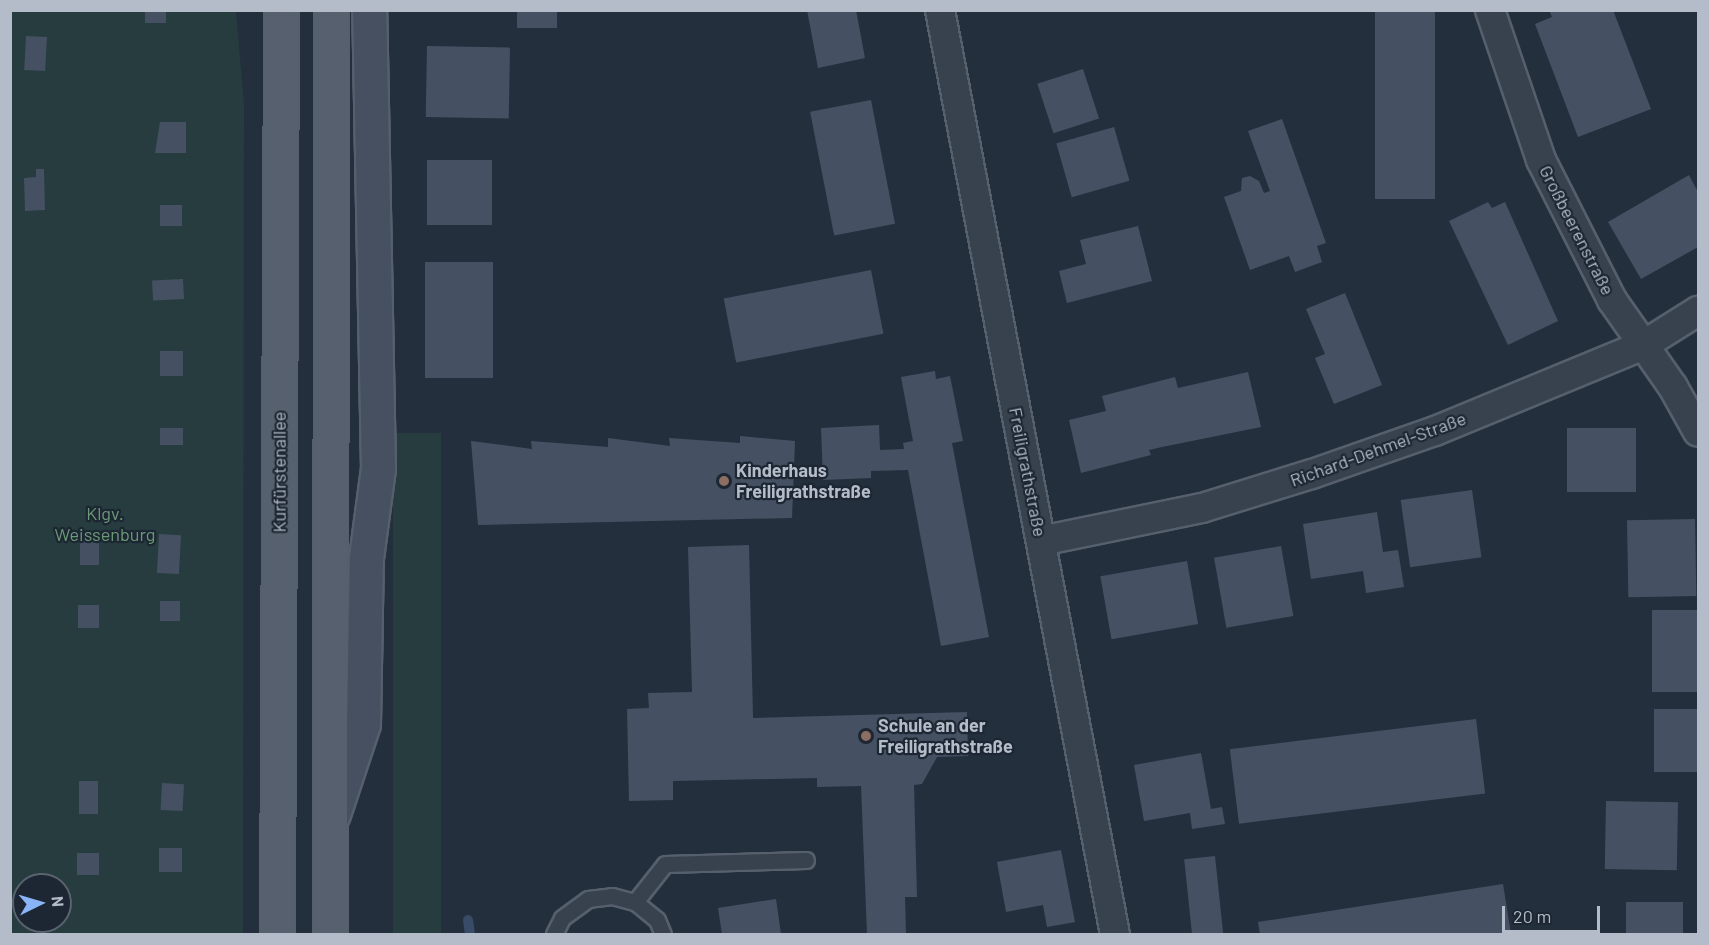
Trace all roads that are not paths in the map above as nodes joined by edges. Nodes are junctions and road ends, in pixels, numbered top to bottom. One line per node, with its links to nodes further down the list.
1 (280, 10): 13 (main road, Kurfürstenallee)
2 (331, 10): 10 (main road)
3 (369, 10): 10 (main road)
4 (940, 10): 9 (street, Freiligrathstraße)
5 (1490, 10): 7 (street, Großbeerenstraße)
6 (1698, 311): 7 (street, Richard-Dehmel-Straße)
7 (1644, 345): 8 (street, Großbeerenstraße); 9 (street, Richard-Dehmel-Straße)
8 (1698, 432)
9 (1041, 542): 17 (street, Freiligrathstraße)
10 (331, 818): 14 (main road)
11 (806, 860): 12 (lane)
12 (636, 902): 15 (lane); 16 (lane)
13 (277, 934)
14 (330, 934)
15 (554, 934)
16 (663, 934)
17 (1115, 934)

